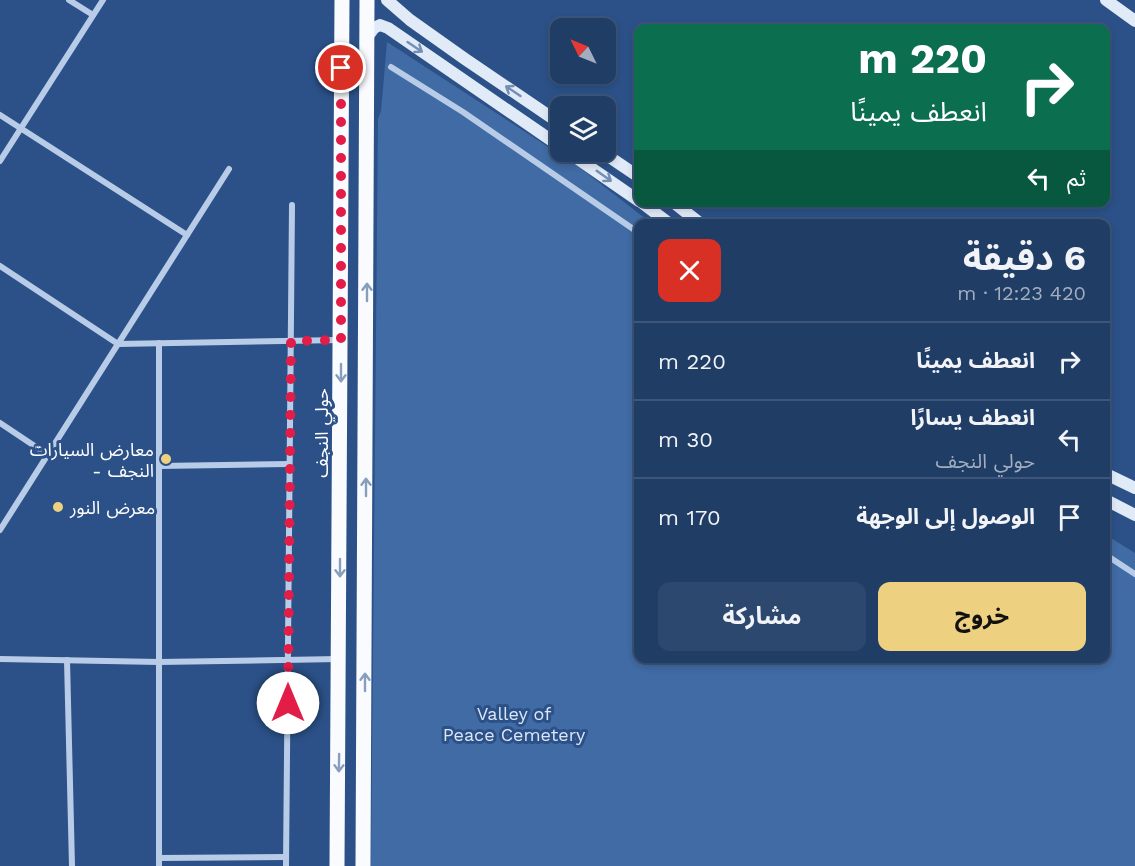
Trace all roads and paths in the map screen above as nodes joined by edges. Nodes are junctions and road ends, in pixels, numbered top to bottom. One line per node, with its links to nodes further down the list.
1 (69, 0): 7 (street)
2 (103, 0): 7 (street)
3 (342, 0): 29 (main road, حولي النجف)
4 (367, 0): 9 (main road)
5 (387, 0): 12 (main road, one-way to 5)
6 (1106, 0): 8 (main road)
7 (93, 15): 13 (street)
8 (1135, 21)
9 (368, 36): 14 (main road, one-way to 14); 55 (main road, one-way to 9)
10 (391, 67): 26 (street)
11 (0, 115): 13 (street)
12 (550, 117)
13 (21, 128): 15 (street); 27 (street)
14 (550, 139)
15 (0, 161)
16 (616, 161): 19 (main road)
17 (582, 162): 20 (main road, one-way to 20)
18 (229, 169): 27 (street)
19 (634, 174)
20 (634, 198)
21 (292, 205): 30 (street)
22 (647, 207): 24 (main road)
23 (679, 207): 25 (main road)
24 (663, 219)
25 (695, 219)
26 (634, 230)
27 (187, 236): 32 (street)
28 (0, 266): 32 (street)
29 (341, 340): 30 (street); 44 (main road, حولي النجف, one-way to 44)
30 (291, 341): 31 (street); 35 (street)
31 (159, 343): 32 (street); 36 (street)
32 (118, 344): 34 (street)
33 (0, 423): 34 (street)
34 (48, 455): 41 (street)
35 (290, 464): 36 (street); 47 (street)
36 (159, 466): 48 (street)
37 (1110, 476): 38 (main road)
38 (1135, 488)
39 (1110, 502): 40 (main road)
40 (1135, 515)
41 (0, 530)
42 (1110, 558): 43 (street)
43 (1135, 574)
44 (340, 658): 47 (street); 54 (main road, حولي النجف, one-way to 54)
45 (0, 659): 46 (street)
46 (67, 660): 48 (street); 51 (street)
47 (288, 660): 48 (street); 49 (street)
48 (159, 662): 50 (street)
49 (286, 857): 50 (street); 53 (street)
50 (159, 858): 52 (street)
51 (72, 866)
52 (159, 866)
53 (286, 866)
54 (338, 866)
55 (363, 866)

